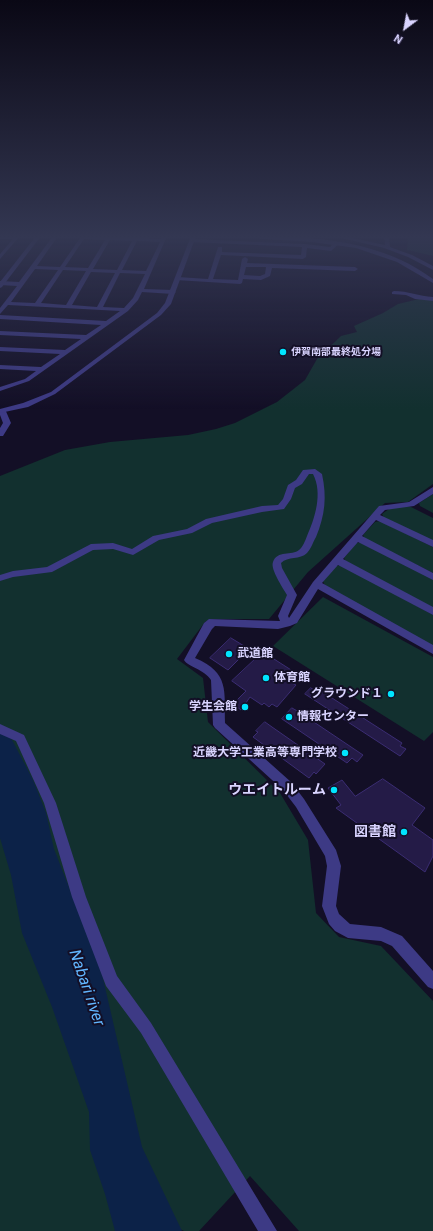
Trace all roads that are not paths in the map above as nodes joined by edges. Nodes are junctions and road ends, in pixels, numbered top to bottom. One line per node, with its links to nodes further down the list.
1 (13, 293): 12 (street)
2 (45, 293): 13 (street)
3 (76, 293): 14 (street)
4 (107, 293): 15 (street)
5 (138, 293): 16 (street)
6 (172, 293): 27 (street)
7 (408, 293): 10 (street)
8 (415, 293): 10 (street)
9 (406, 297): 10 (street)
10 (422, 298): 11 (street)
11 (433, 299)
12 (6, 303): 13 (street); 17 (street)
13 (38, 305): 14 (street)
14 (68, 306): 15 (street)
15 (99, 308): 16 (street)
16 (126, 310): 19 (street)
17 (0, 312)
18 (0, 317): 19 (street)
19 (107, 323): 21 (street)
20 (0, 332): 21 (street)
21 (87, 338): 23 (street)
22 (0, 349): 23 (street)
23 (66, 352): 25 (street)
24 (0, 367): 25 (street)
25 (43, 369): 26 (street)
26 (0, 389)
27 (1, 411): 28 (street)
28 (0, 434)
29 (433, 490): 30 (street)
30 (375, 516): 31 (street); 32 (street)
31 (356, 537): 33 (street); 34 (street)
32 (433, 544)
33 (337, 560): 36 (street); 37 (street)
34 (433, 576)
35 (0, 578): 38 (street)
36 (316, 584): 38 (street); 39 (street)
37 (433, 612)
38 (286, 623): 41 (street)
39 (433, 650)
40 (0, 729): 42 (street)
41 (433, 982)
42 (268, 1231)

